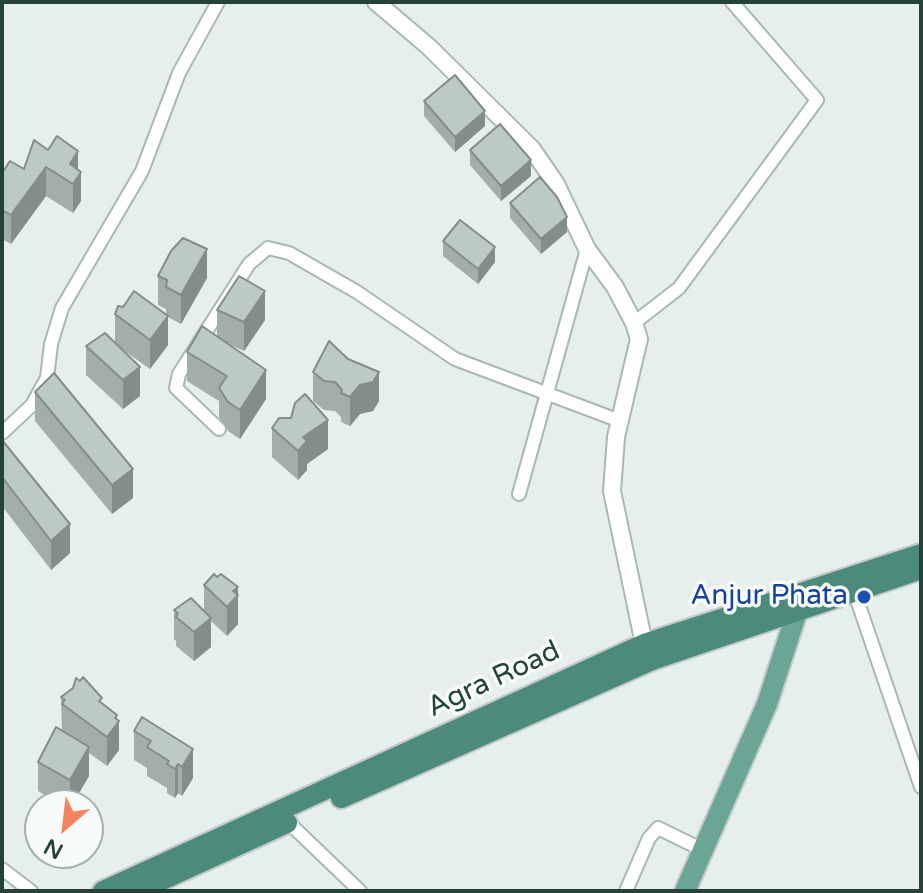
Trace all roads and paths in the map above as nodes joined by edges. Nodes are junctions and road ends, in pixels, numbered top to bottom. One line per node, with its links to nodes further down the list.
1 (218, 2): 9 (street)
2 (376, 2): 4 (street)
3 (732, 2): 5 (street)
4 (587, 249): 5 (street); 6 (street)
5 (634, 323): 7 (street)
6 (546, 392): 7 (street); 8 (street); 10 (street)
7 (620, 421): 15 (street)
8 (219, 429)
9 (2, 433)
10 (519, 494)
11 (921, 554): 13 (highway)
12 (921, 569): 13 (highway)
13 (851, 584): 14 (highway, Agra Road); 16 (street)
14 (799, 600): 15 (highway, Agra Road); 18 (main road)
15 (648, 652): 17 (highway, Agra Road); 22 (highway, Agra Road)
16 (921, 787)
17 (288, 822): 20 (highway, Agra Road); 23 (street)
18 (703, 850): 24 (street); 25 (main road)
19 (2, 869): 21 (street)
20 (148, 889)
21 (31, 891)
22 (103, 891)
23 (360, 891)
24 (626, 891)
25 (685, 891)

